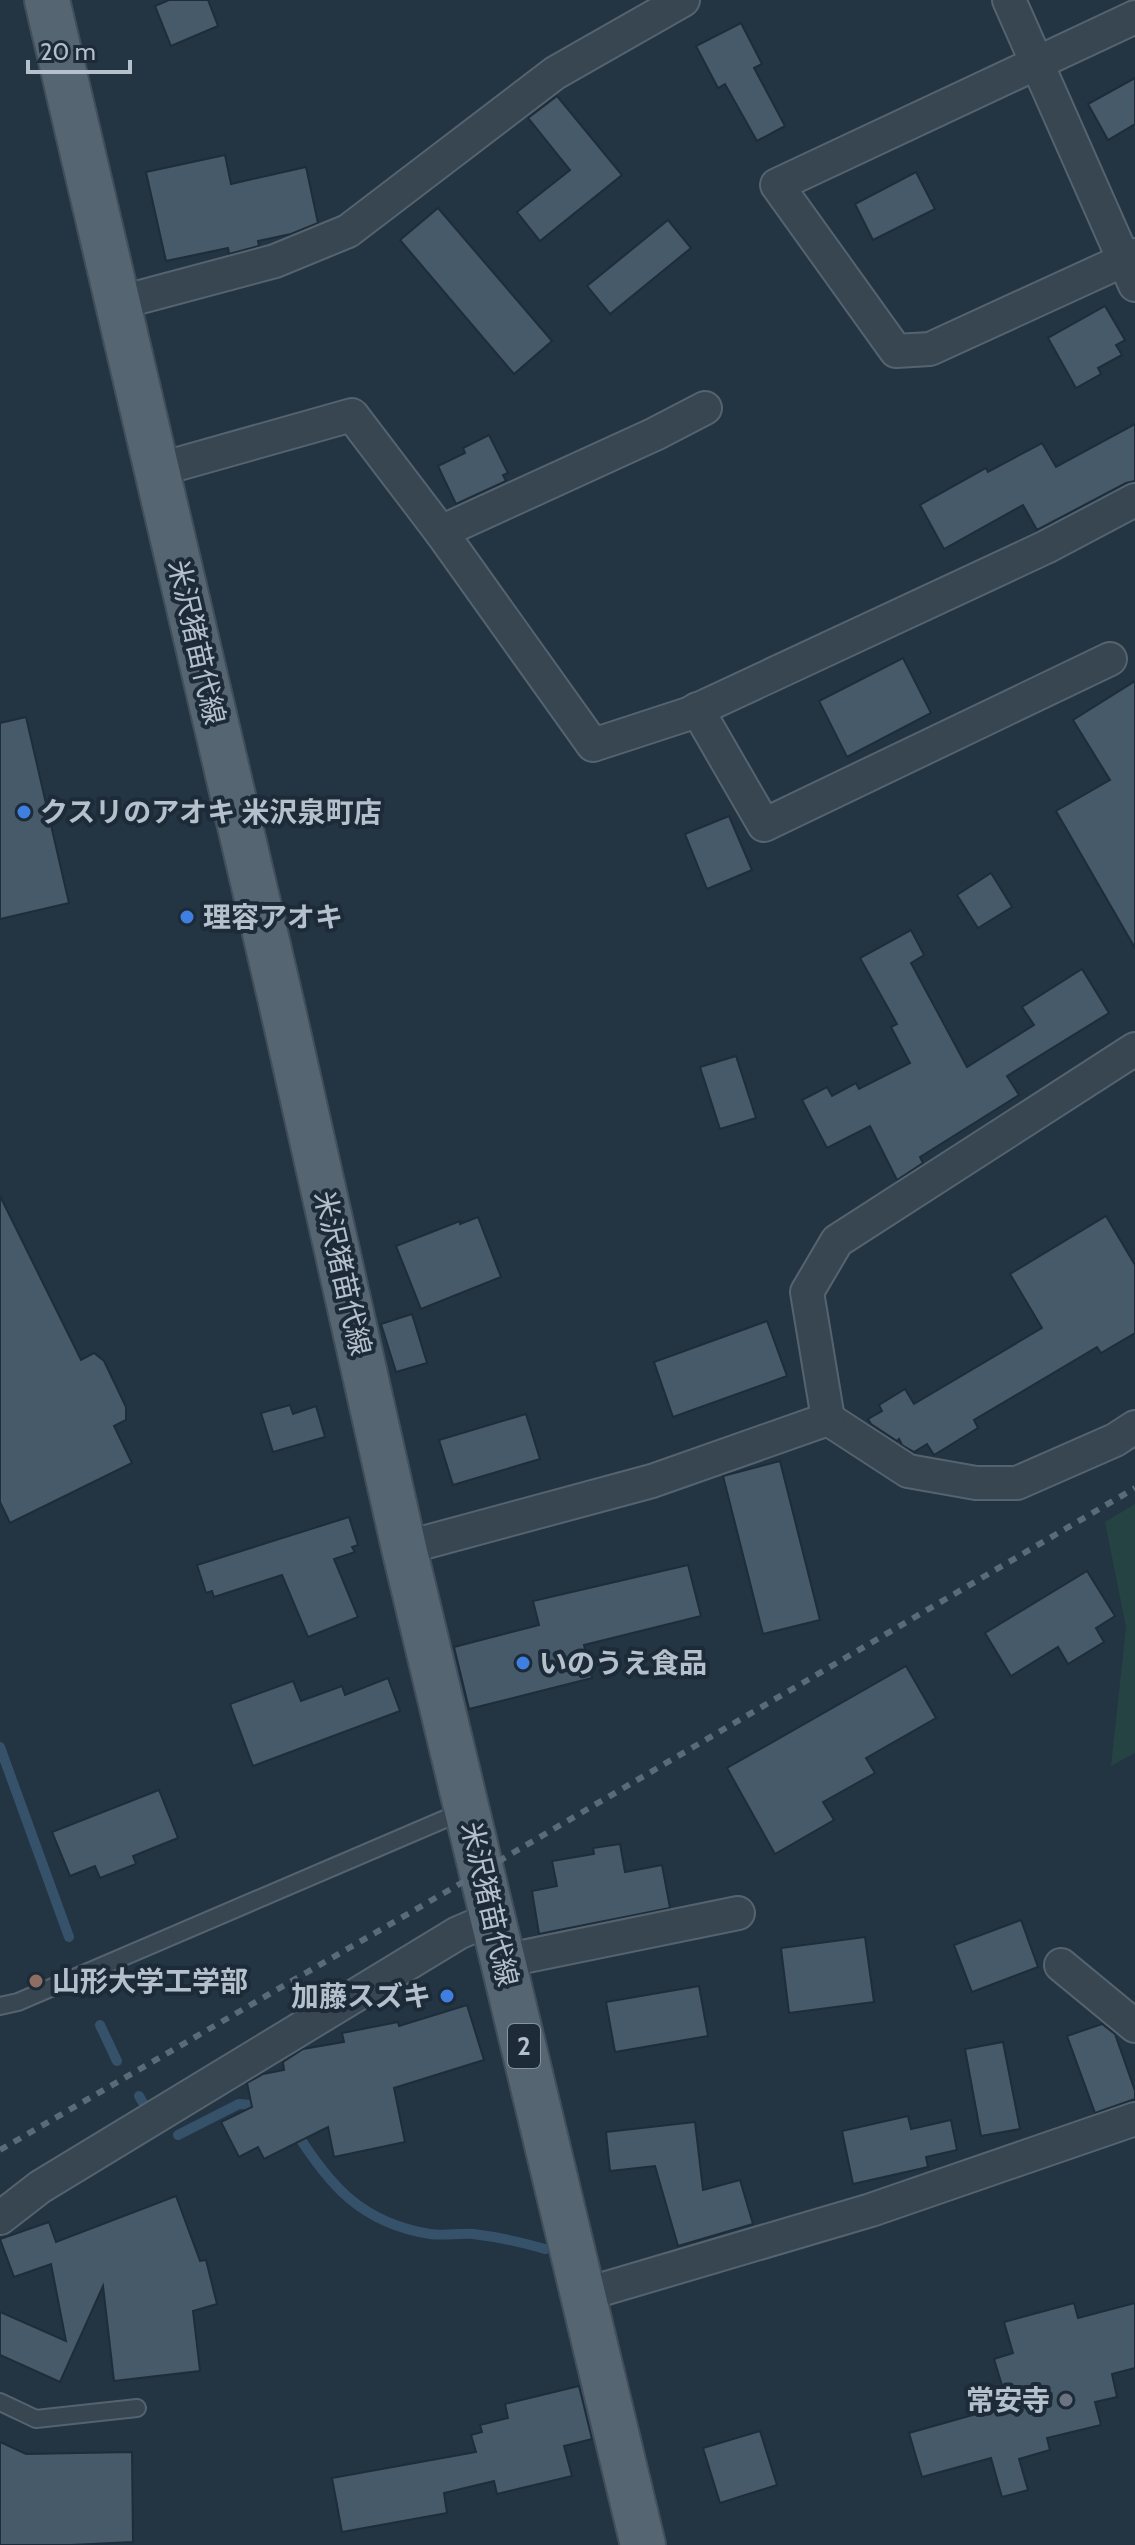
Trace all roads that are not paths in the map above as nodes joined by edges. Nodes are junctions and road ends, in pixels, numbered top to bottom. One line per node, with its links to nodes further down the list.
1 (47, 0): 7 (main road, 米沢猪苗代線 / 2)
2 (683, 0): 7 (street)
3 (1009, 0): 5 (street)
4 (1135, 17): 5 (street)
5 (1036, 65): 6 (street); 6 (street)
6 (1131, 267)
7 (118, 303): 9 (main road, 米沢猪苗代線 / 2)
8 (705, 408): 11 (street)
9 (157, 470): 11 (street); 17 (main road, 米沢猪苗代線 / 2)
10 (1135, 500): 13 (street)
11 (441, 532): 13 (street)
12 (1110, 659): 13 (street)
13 (697, 709)
14 (1135, 1049): 15 (street)
15 (828, 1419): 16 (street); 17 (street)
16 (1135, 1427)
17 (404, 1548): 18 (main road, 米沢猪苗代線 / 2)
18 (467, 1809): 20 (main road, 米沢猪苗代線 / 2); 23 (lane)
19 (738, 1913): 21 (street)
20 (493, 1918): 21 (main road, 米沢猪苗代線 / 2); 26 (street)
21 (503, 1961): 27 (main road, 米沢猪苗代線 / 2)
22 (1061, 1965): 24 (street)
23 (0, 2006)
24 (1135, 2026)
25 (1135, 2119): 27 (street)
26 (0, 2218)
27 (583, 2295): 30 (main road, 米沢猪苗代線 / 2)
28 (0, 2402): 29 (lane)
29 (137, 2408)
30 (643, 2545)

